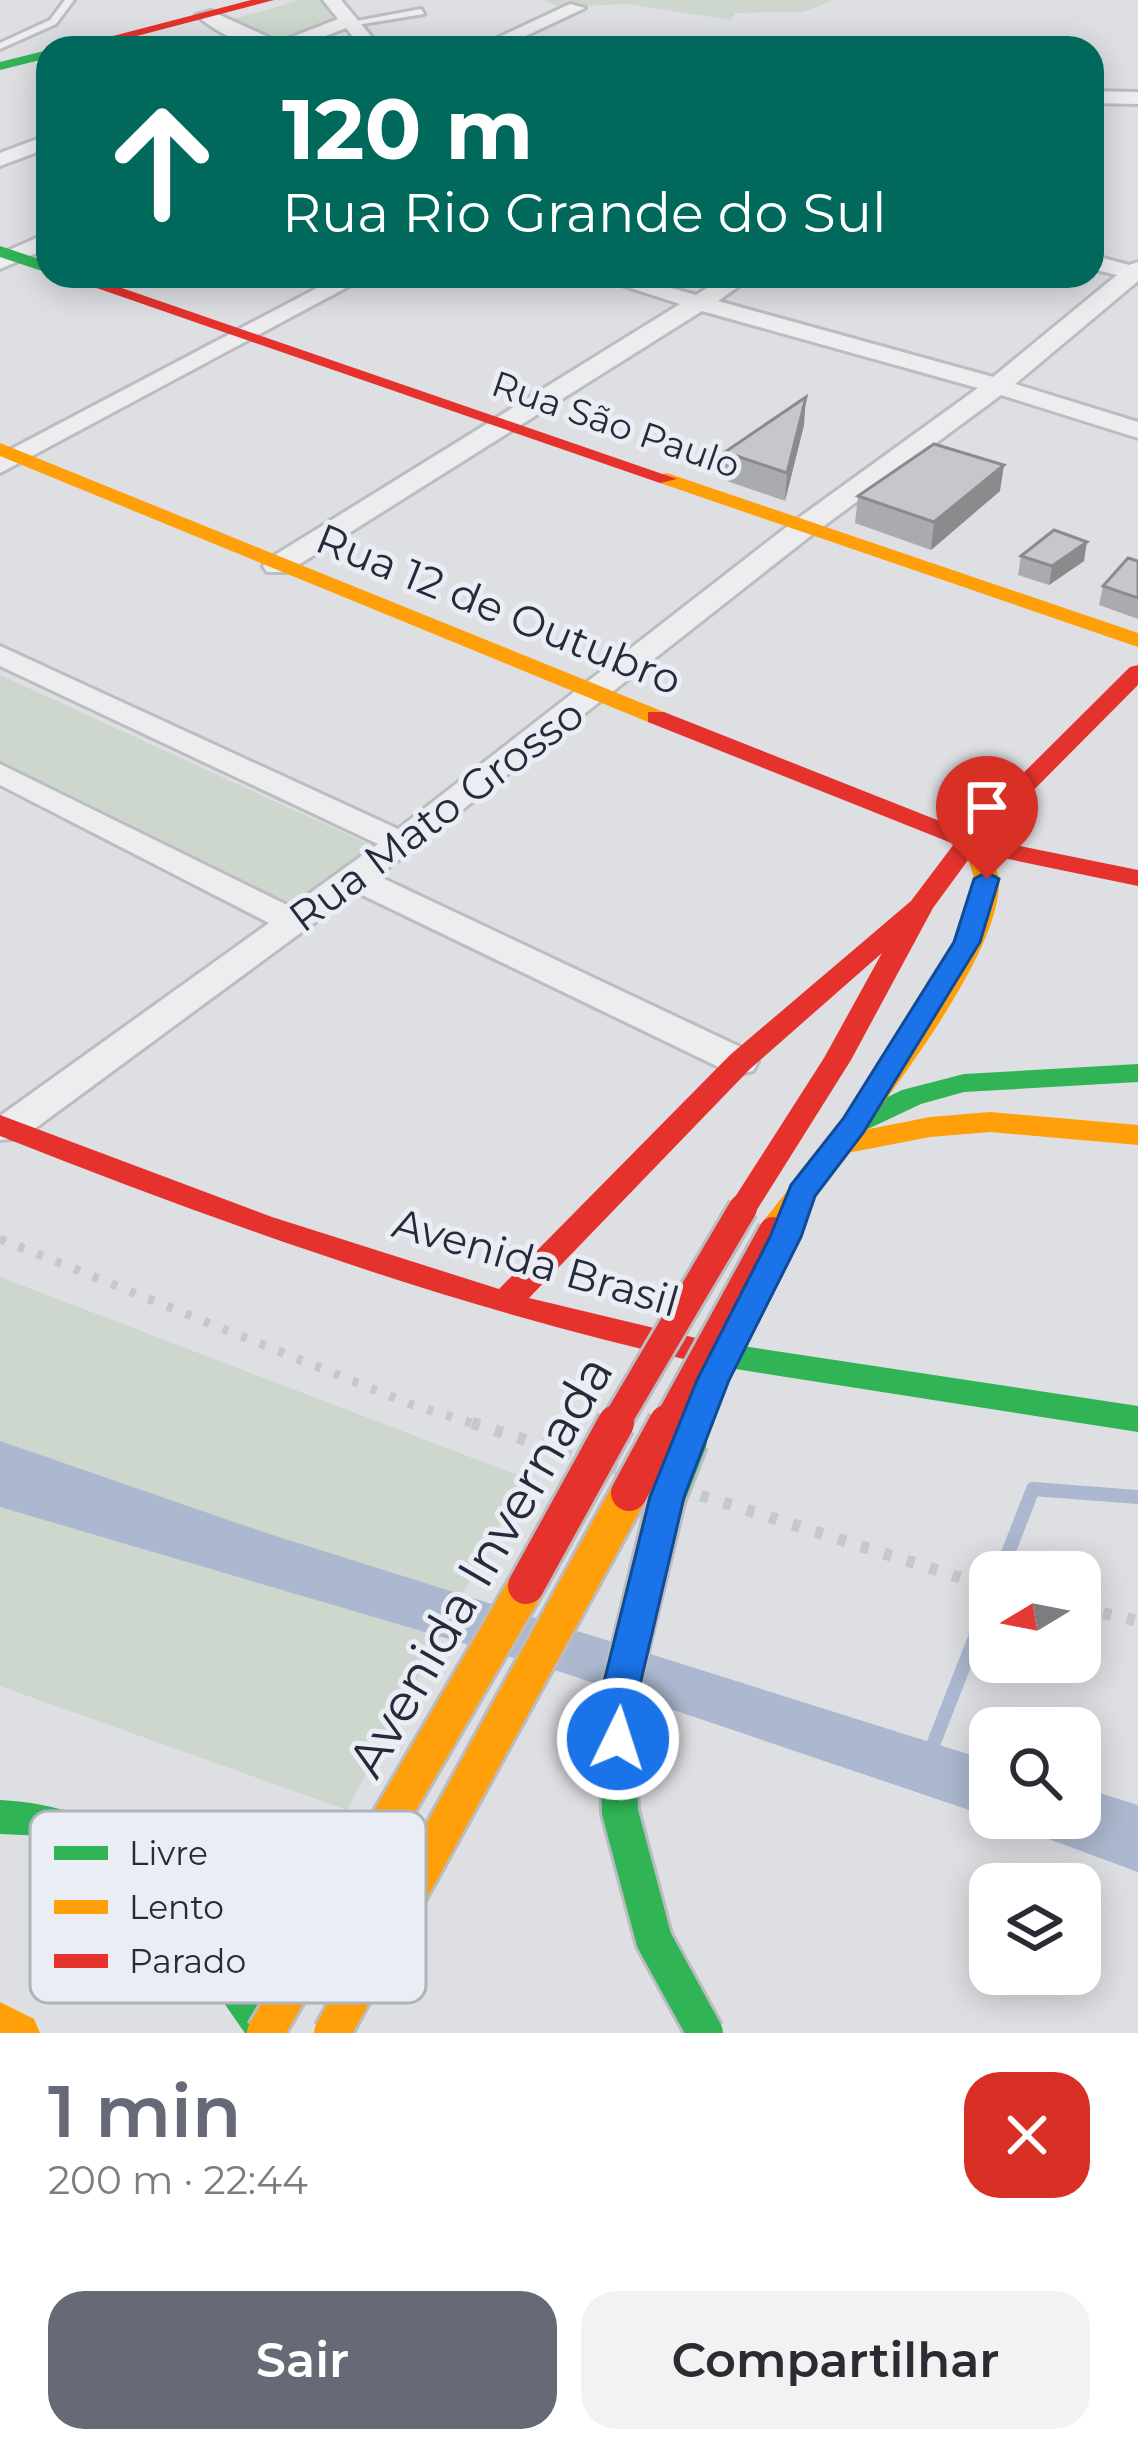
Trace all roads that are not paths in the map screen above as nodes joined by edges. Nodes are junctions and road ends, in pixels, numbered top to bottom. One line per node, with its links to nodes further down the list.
1 (70, 0): 13 (lane)
2 (267, 0): 6 (main road)
3 (332, 0): 7 (street)
4 (576, 8): 12 (street)
5 (421, 12): 7 (lane)
6 (206, 15): 8 (main road); 9 (street)
7 (349, 22): 10 (street); 11 (street)
8 (122, 36)
9 (252, 36)
10 (311, 36)
11 (361, 36)
12 (512, 36)
13 (0, 46)
14 (36, 58): 15 (main road)
15 (0, 66)
16 (1104, 97): 17 (street)
17 (1138, 98)
18 (36, 145): 19 (street)
19 (0, 160)
20 (36, 244): 21 (street)
21 (4, 256): 22 (main road)
22 (36, 265)
23 (1104, 265): 24 (street)
24 (1136, 272): 31 (street, Rua Mato Grosso)
25 (104, 288): 30 (main road, Rua São Paulo)
26 (336, 288): 30 (street)
27 (645, 288): 29 (street)
28 (722, 288): 29 (street)
29 (696, 303): 31 (street); 32 (street)
30 (247, 338): 32 (main road, Rua São Paulo); 34 (street)
31 (997, 386): 33 (street); 35 (street, Rua Mato Grosso)
32 (507, 424): 35 (main road, Rua São Paulo); 36 (street)
33 (1138, 430)
34 (6, 457): 36 (main road, Rua 12 de Outubro)
35 (803, 528): 37 (main road, Rua São Paulo); 40 (street, Rua Mato Grosso)
36 (277, 566): 40 (main road, Rua 12 de Outubro)
37 (1138, 640)
38 (0, 655): 43 (street)
39 (1138, 672): 42 (main road)
40 (597, 692): 42 (main road, Rua 12 de Outubro); 43 (street, Rua Mato Grosso)
41 (0, 773): 47 (street)
42 (970, 840): 45 (main road, Rua 12 de Outubro); 46 (main road); 52 (main road)
43 (401, 843): 44 (street, Rua Mato Grosso)
44 (355, 878): 47 (street, Rua Mato Grosso); 48 (street)
45 (1138, 878)
46 (921, 906): 48 (main road); 56 (main road, Avenida Invernada, bridge)
47 (296, 923): 50 (street, Rua Mato Grosso)
48 (740, 1063): 54 (main road)
49 (1138, 1073): 52 (main road)
50 (4, 1127): 54 (main road, Avenida Brasil)
51 (1138, 1135): 52 (main road)
52 (845, 1136): 53 (main road)
53 (779, 1234): 59 (main road, Avenida Invernada, bridge); 67 (main road, bridge)
54 (504, 1304): 55 (main road, Avenida Brasil)
55 (1138, 1419)
56 (396, 1811)
57 (30, 1814): 58 (main road)
58 (0, 1817)
59 (426, 1865)
60 (245, 2003): 65 (main road)
61 (284, 2003): 65 (main road, Avenida Invernada, bridge)
62 (349, 2003): 66 (main road, Avenida Invernada, bridge)
63 (0, 2022): 64 (main road)
64 (20, 2033)
65 (267, 2033)
66 (332, 2033)
67 (705, 2033)

